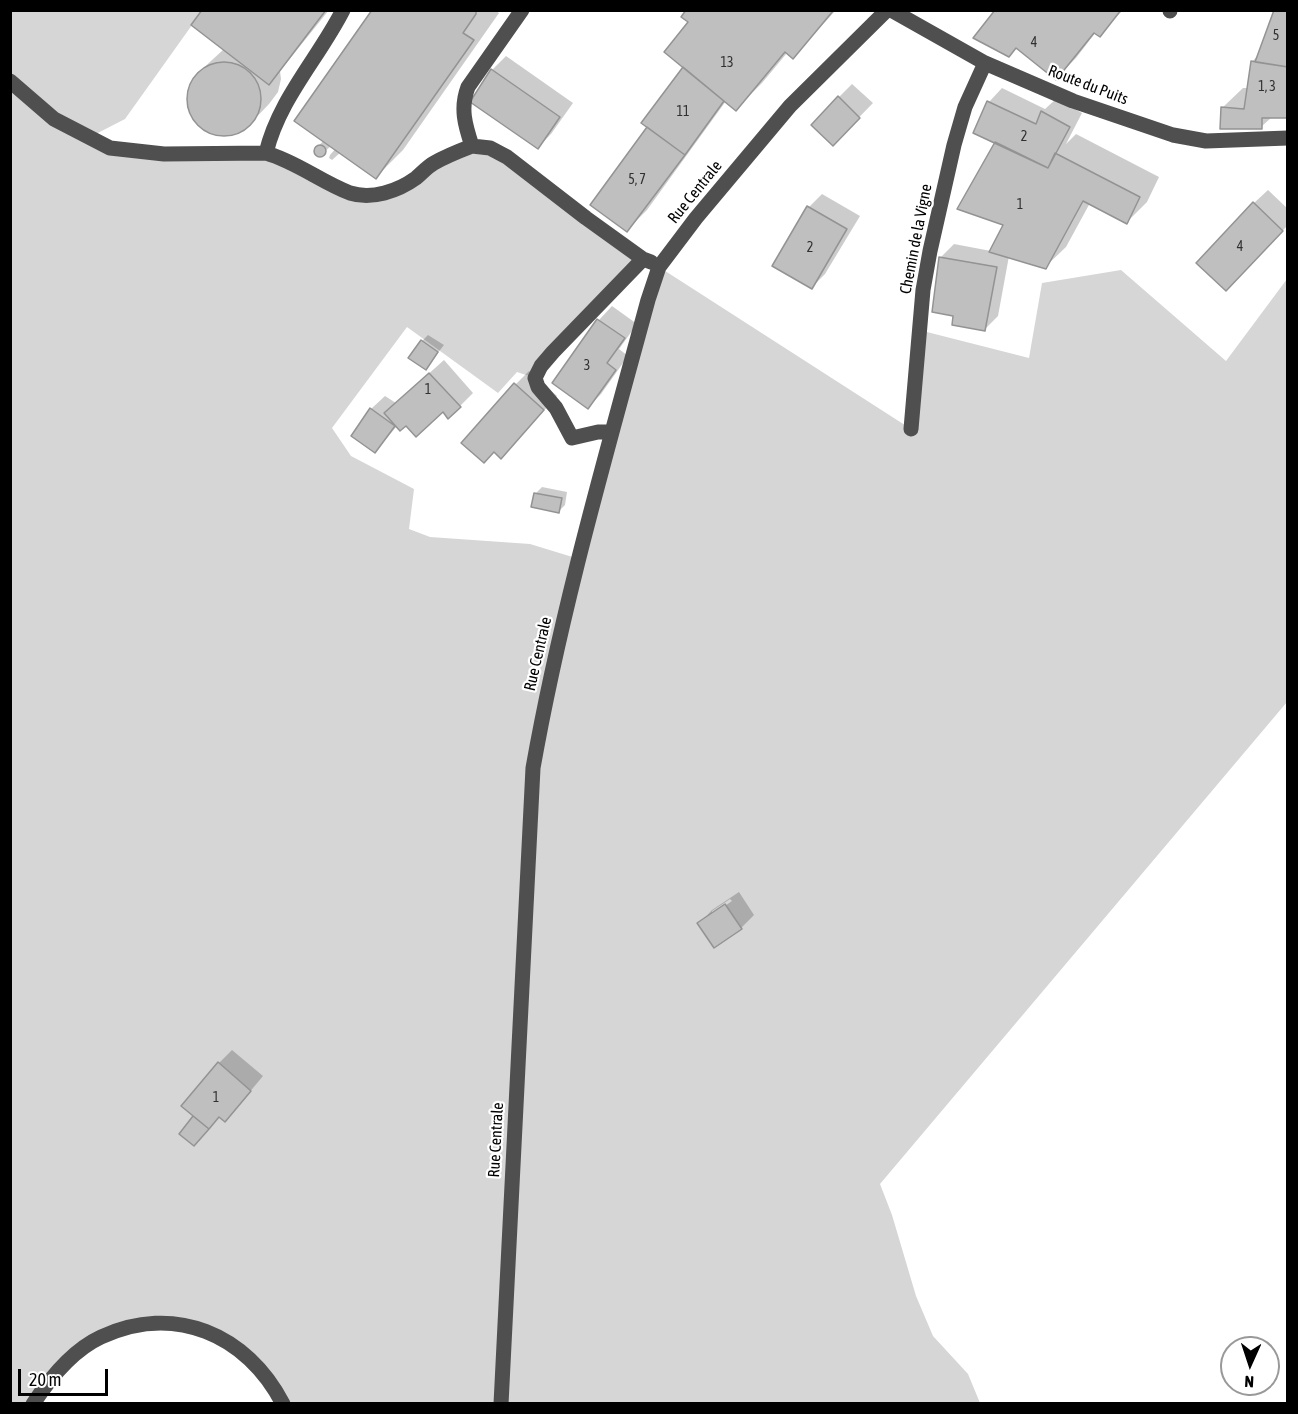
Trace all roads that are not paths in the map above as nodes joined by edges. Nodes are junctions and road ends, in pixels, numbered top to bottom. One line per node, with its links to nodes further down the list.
1 (343, 10): 8 (street)
2 (522, 10): 7 (street)
3 (889, 10): 4 (street, Route du Puits); 10 (street, Rue Centrale)
4 (985, 63): 6 (street, Route du Puits); 11 (street, Chemin de la Vigne)
5 (10, 81): 8 (street)
6 (1287, 138)
7 (472, 146): 8 (street); 9 (street)
8 (266, 153)
9 (643, 259): 10 (street); 12 (street)
10 (659, 267): 12 (street, Rue Centrale)
11 (911, 429)
12 (612, 432): 15 (street, Rue Centrale)
13 (33, 1404): 14 (street)
14 (283, 1404)
15 (501, 1404)

